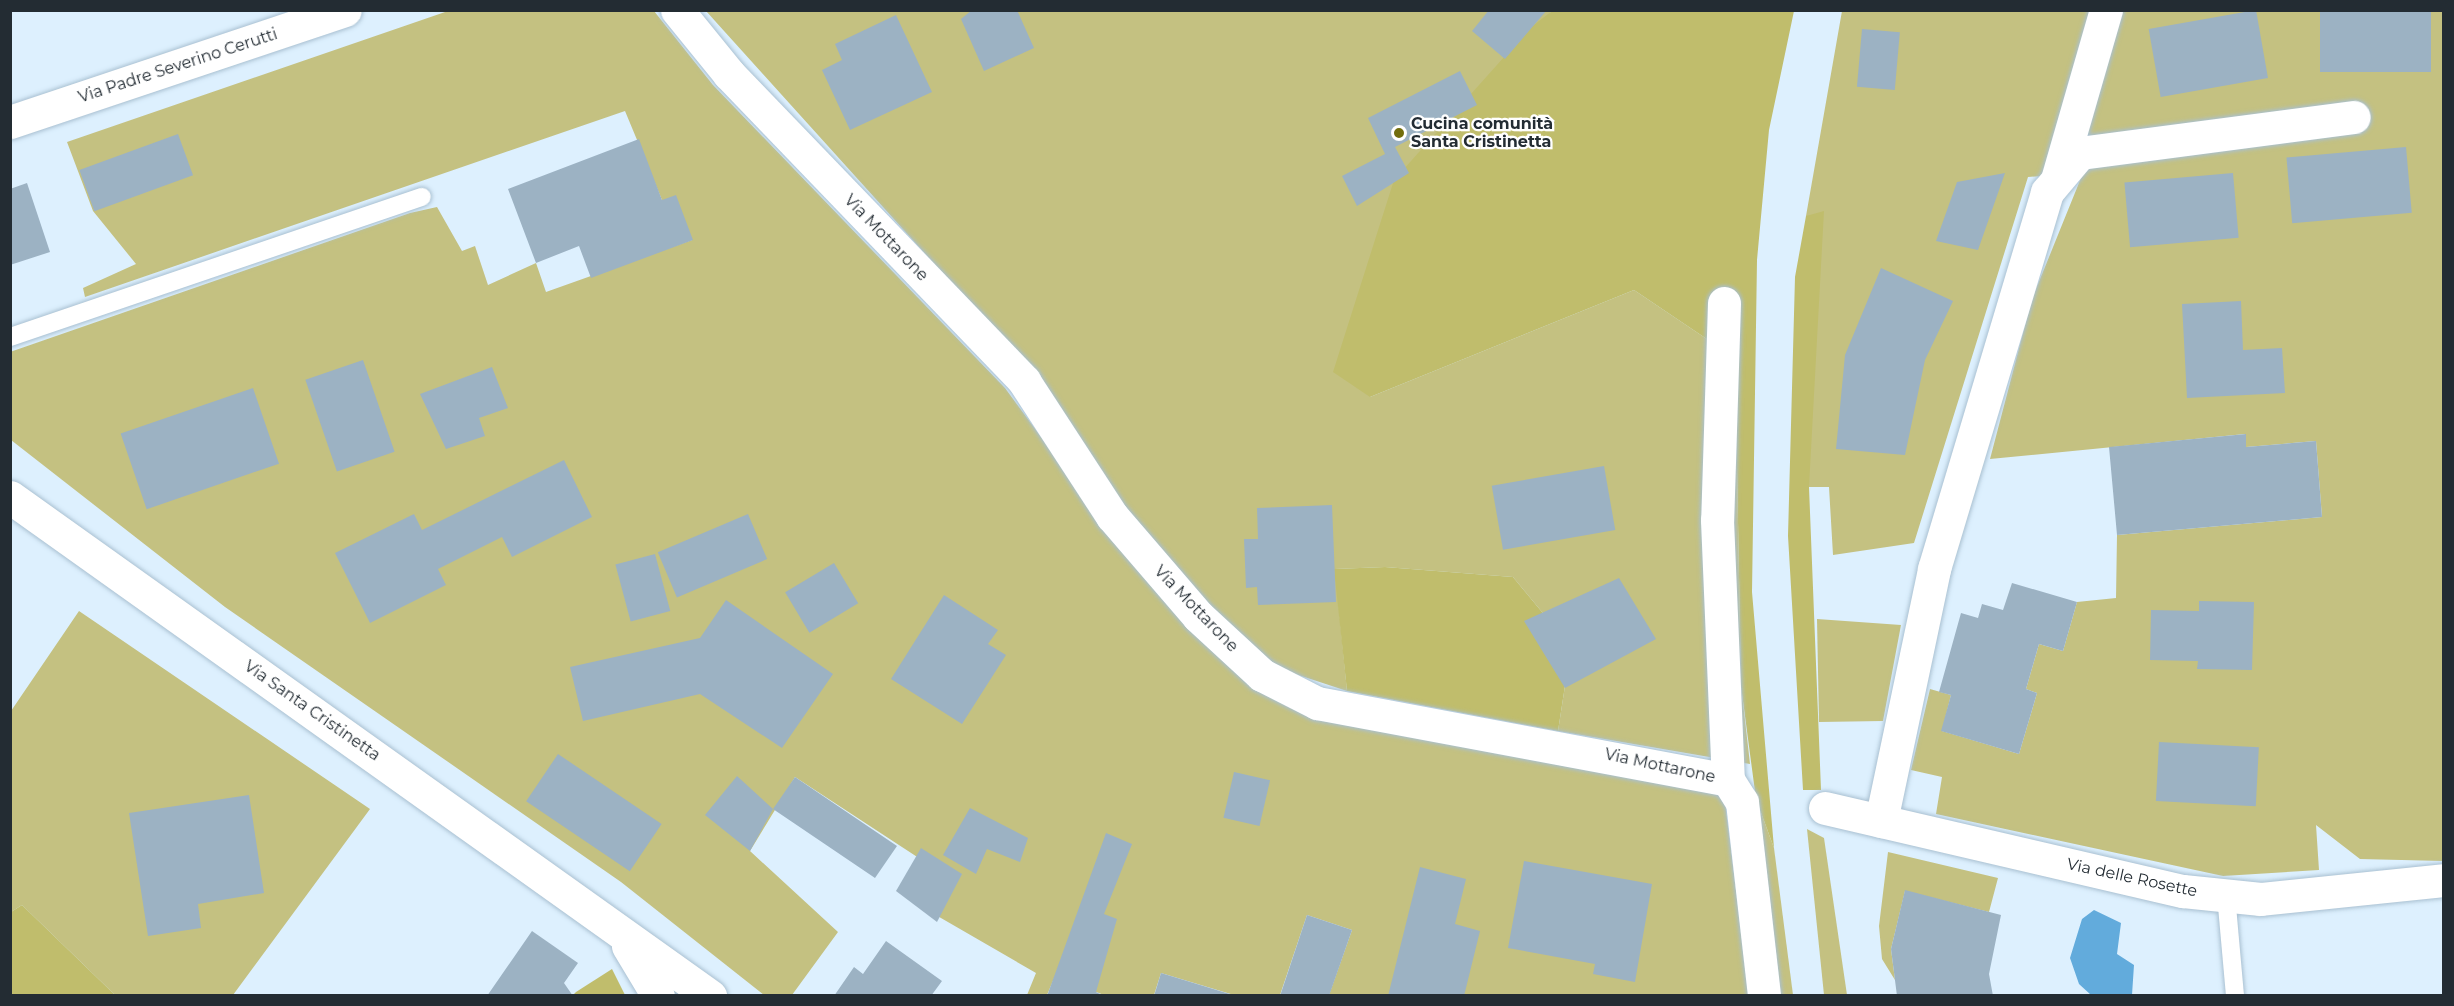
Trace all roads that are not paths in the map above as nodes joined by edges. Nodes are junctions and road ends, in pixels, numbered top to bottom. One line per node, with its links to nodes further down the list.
1 (345, 10): 5 (street, Via Padre Severino Cerutti)
2 (677, 10): 11 (street, Via Mottarone)
3 (2106, 10): 6 (street)
4 (2354, 117): 6 (street)
5 (10, 122)
6 (2057, 181): 13 (street)
7 (422, 197): 9 (lane)
8 (1724, 303): 11 (street)
9 (10, 337)
10 (10, 497): 16 (street, Via Santa Cristinetta)
11 (1728, 780): 19 (street, Via Mottarone)
12 (1825, 808): 13 (street, Via delle Rosette)
13 (1881, 821): 15 (street, Via delle Rosette)
14 (2444, 880): 15 (street, Via delle Rosette)
15 (2226, 895): 20 (lane)
16 (613, 925): 17 (street, Via Santa Cristinetta); 18 (street, Via Santa Cristinetta)
17 (658, 996)
18 (710, 996)
19 (1764, 996)
20 (2235, 996)

